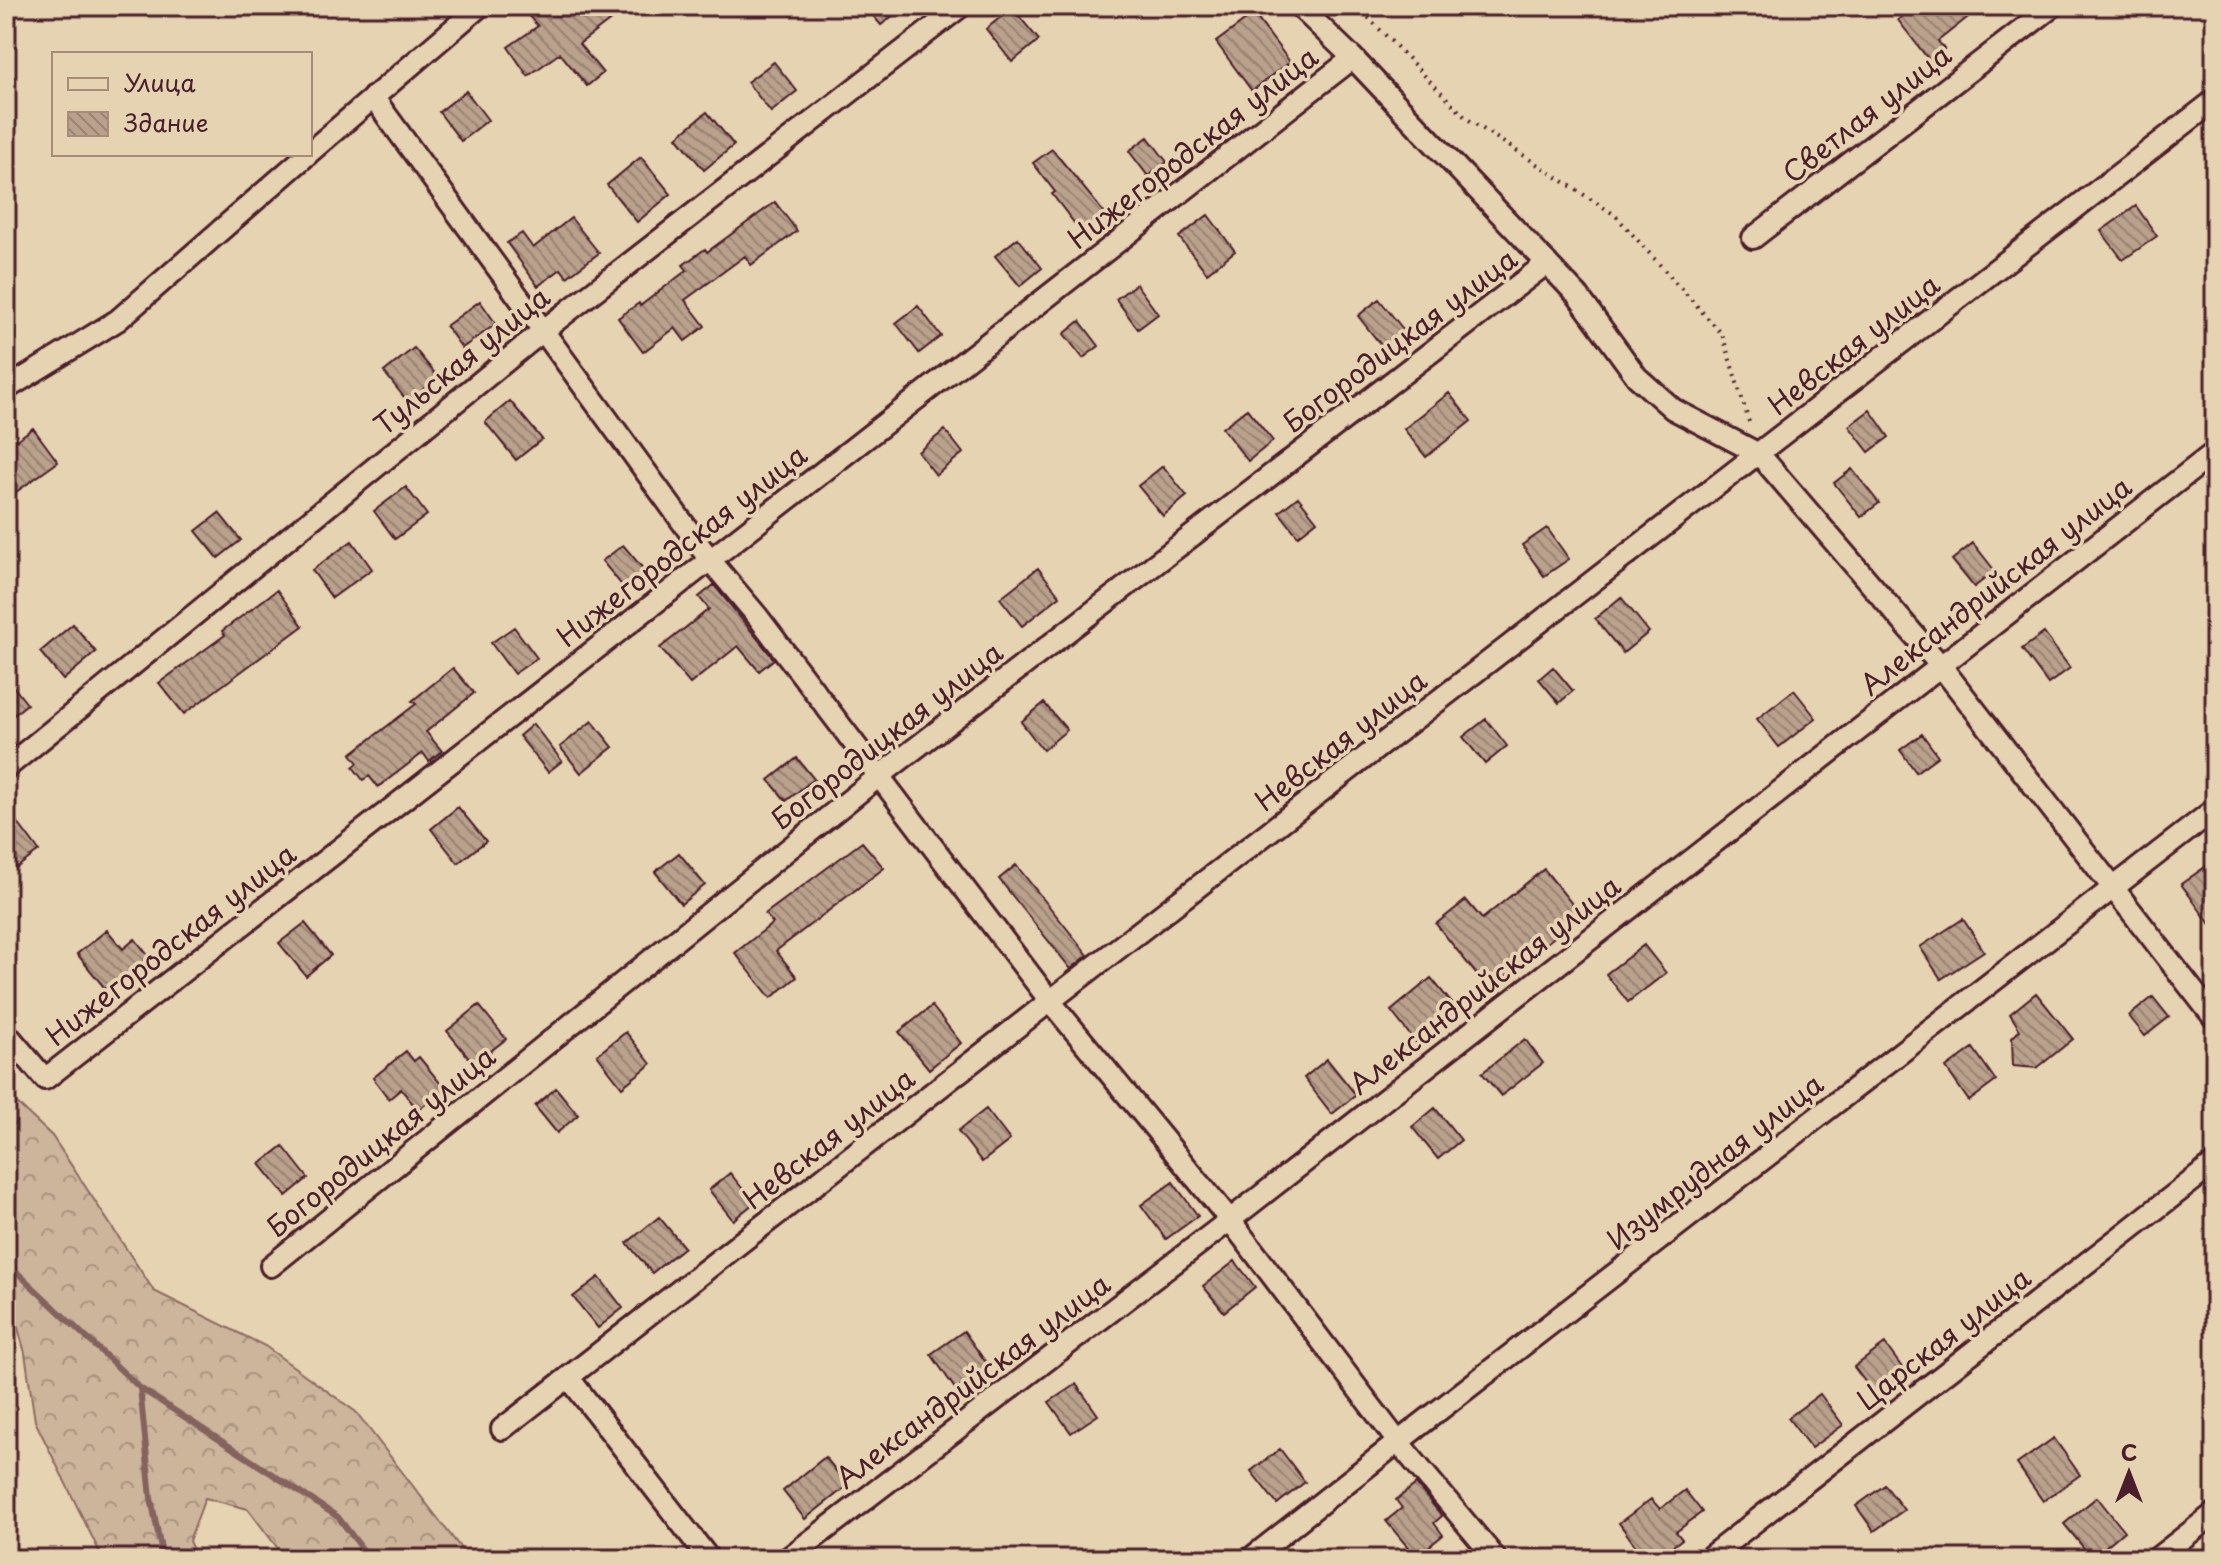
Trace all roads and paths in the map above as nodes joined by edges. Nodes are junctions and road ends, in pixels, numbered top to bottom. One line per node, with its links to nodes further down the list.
1 (480, 6): 7 (street)
2 (961, 6): 13 (street, Тульская улица)
3 (1299, 6): 6 (street)
4 (1357, 6): 16 (path)
5 (2053, 6): 11 (street, Светлая улица)
6 (1353, 58): 12 (street); 17 (street, Нижегородская улица)
7 (373, 97): 9 (street); 13 (street)
8 (2215, 100): 16 (street, Невская улица)
9 (312, 150)
10 (306, 156): 14 (street)
11 (1753, 238)
12 (1547, 263): 16 (street); 20 (street, Богородицкая улица)
13 (544, 330): 17 (street); 19 (street, Тульская улица)
14 (6, 389)
15 (2215, 452): 18 (street, Александрийская улица)
16 (1759, 454): 18 (street); 23 (street, Невская улица)
17 (710, 560): 20 (street); 25 (street, Нижегородская улица)
18 (1940, 665): 22 (street); 27 (street, Александрийская улица)
19 (6, 768)
20 (878, 777): 23 (street); 28 (street, Богородицкая улица)
21 (2215, 809): 22 (street, Изумрудная улица)
22 (2114, 890): 24 (street); 31 (street, Изумрудная улица)
23 (1050, 1001): 27 (street); 29 (street, Невская улица)
24 (2215, 1019)
25 (6, 1033)
26 (2215, 1163): 37 (street, Царская улица)
27 (1230, 1220): 31 (street); 34 (street, Александрийская улица)
28 (271, 1266)
29 (569, 1378): 30 (street, Невская улица); 33 (street)
30 (502, 1429)
31 (1398, 1442): 35 (street, Изумрудная улица); 36 (street)
32 (2215, 1513): 38 (street)
33 (709, 1559)
34 (787, 1559)
35 (1250, 1559)
36 (1496, 1559)
37 (1707, 1559)
38 (2156, 1559)

